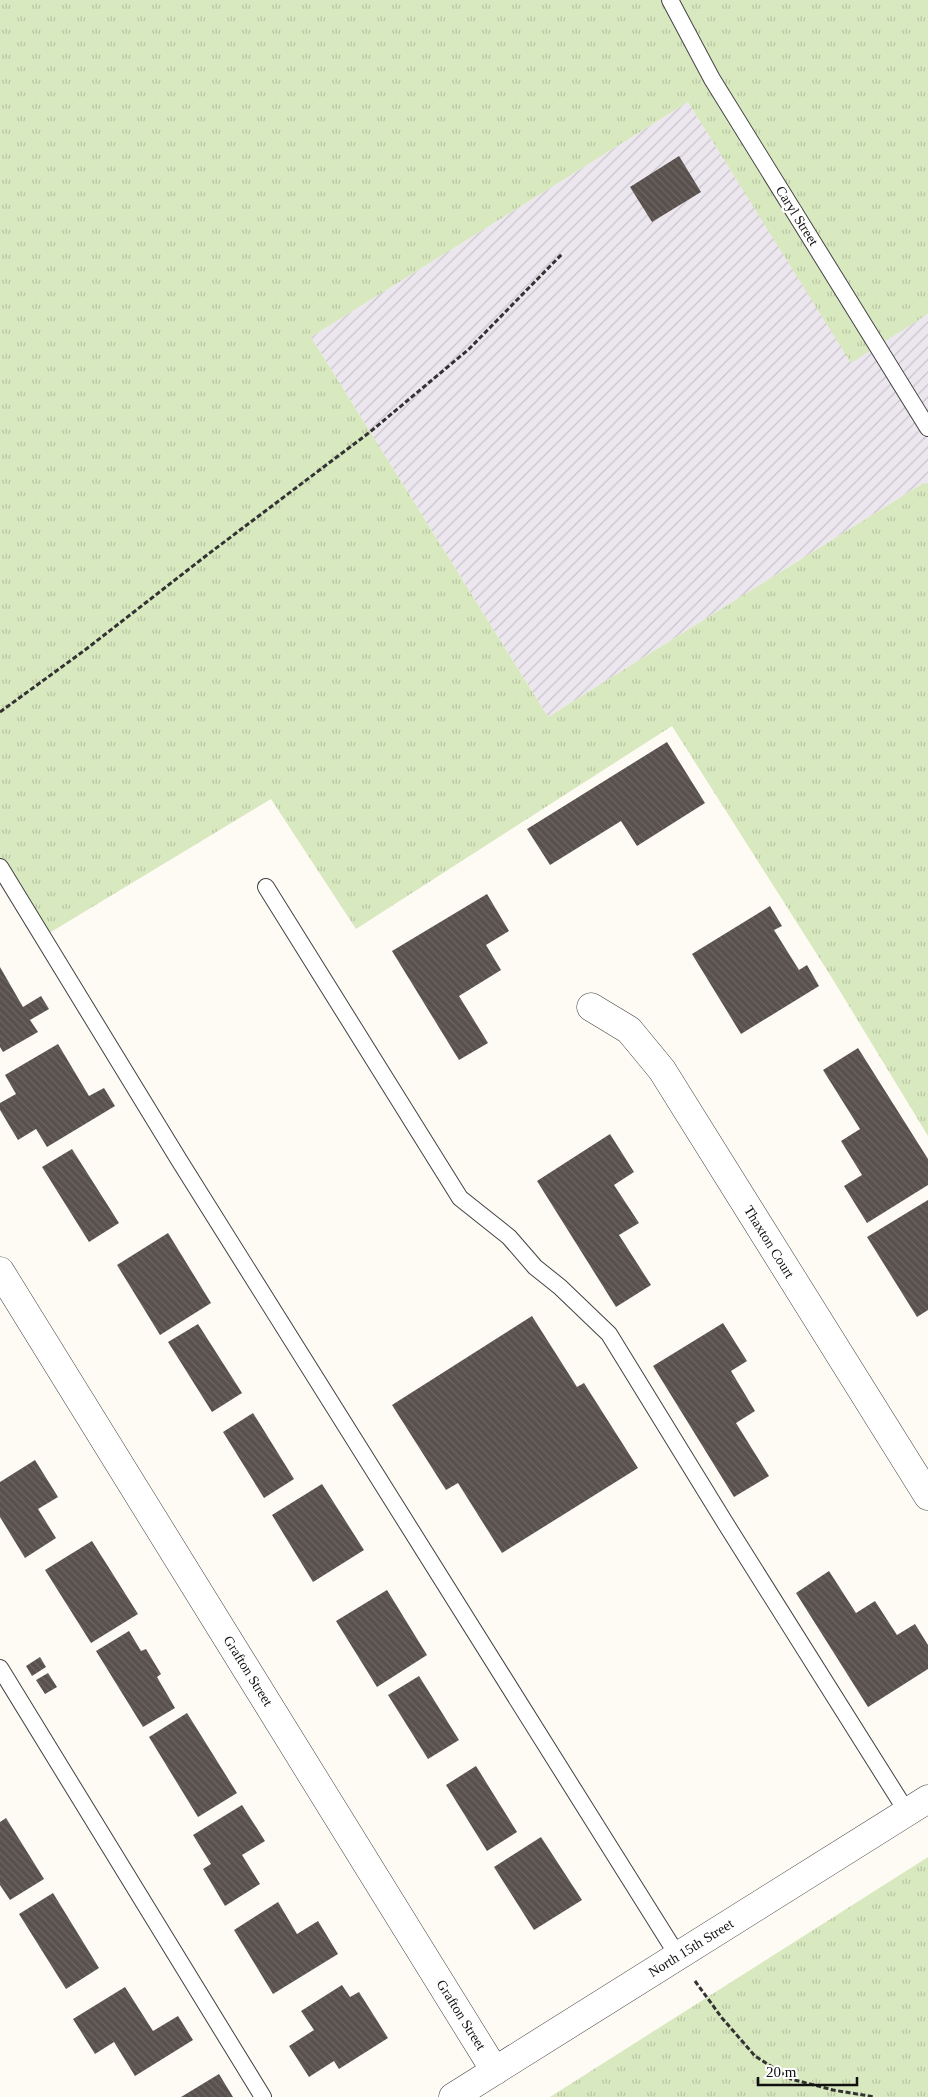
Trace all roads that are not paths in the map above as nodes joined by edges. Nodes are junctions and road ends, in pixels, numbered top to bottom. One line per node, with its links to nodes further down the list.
1 (670, 0): 2 (lane, Caryl Street)
2 (928, 428)
3 (0, 867): 10 (lane)
4 (266, 886): 9 (lane)
5 (591, 1007): 7 (street, Thaxton Court)
6 (0, 1271): 11 (street, Grafton Street)
7 (928, 1496)
8 (0, 1668): 12 (lane)
9 (917, 1805): 10 (street, North 15th Street)
10 (678, 1956): 11 (street, North 15th Street)
11 (495, 2071): 13 (street, North 15th Street)
12 (263, 2097)
13 (453, 2097)

